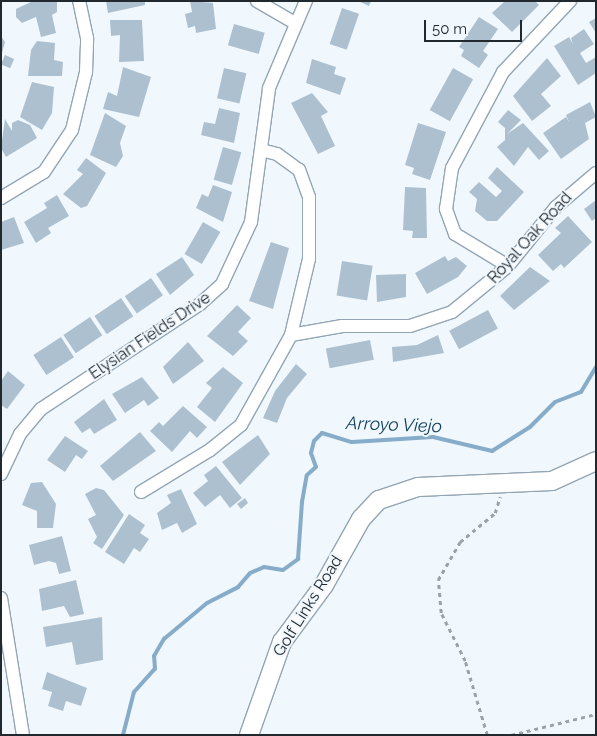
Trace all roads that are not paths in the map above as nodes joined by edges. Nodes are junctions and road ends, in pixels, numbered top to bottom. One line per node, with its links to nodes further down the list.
1 (79, 1): 8 (street)
2 (257, 1): 5 (street)
3 (306, 1): 5 (street, Elysian Fields Drive)
4 (570, 1): 9 (street)
5 (295, 23): 6 (street, Elysian Fields Drive)
6 (262, 150): 10 (street); 12 (street, Elysian Fields Drive)
7 (596, 173): 9 (street, Royal Oak Road)
8 (1, 198)
9 (508, 266): 10 (street, Royal Oak Road)
10 (291, 335): 13 (street)
11 (596, 461): 16 (main road, Golf Links Road)
12 (1, 474)
13 (141, 492)
14 (1, 598): 15 (street)
15 (23, 735)
16 (249, 735)

